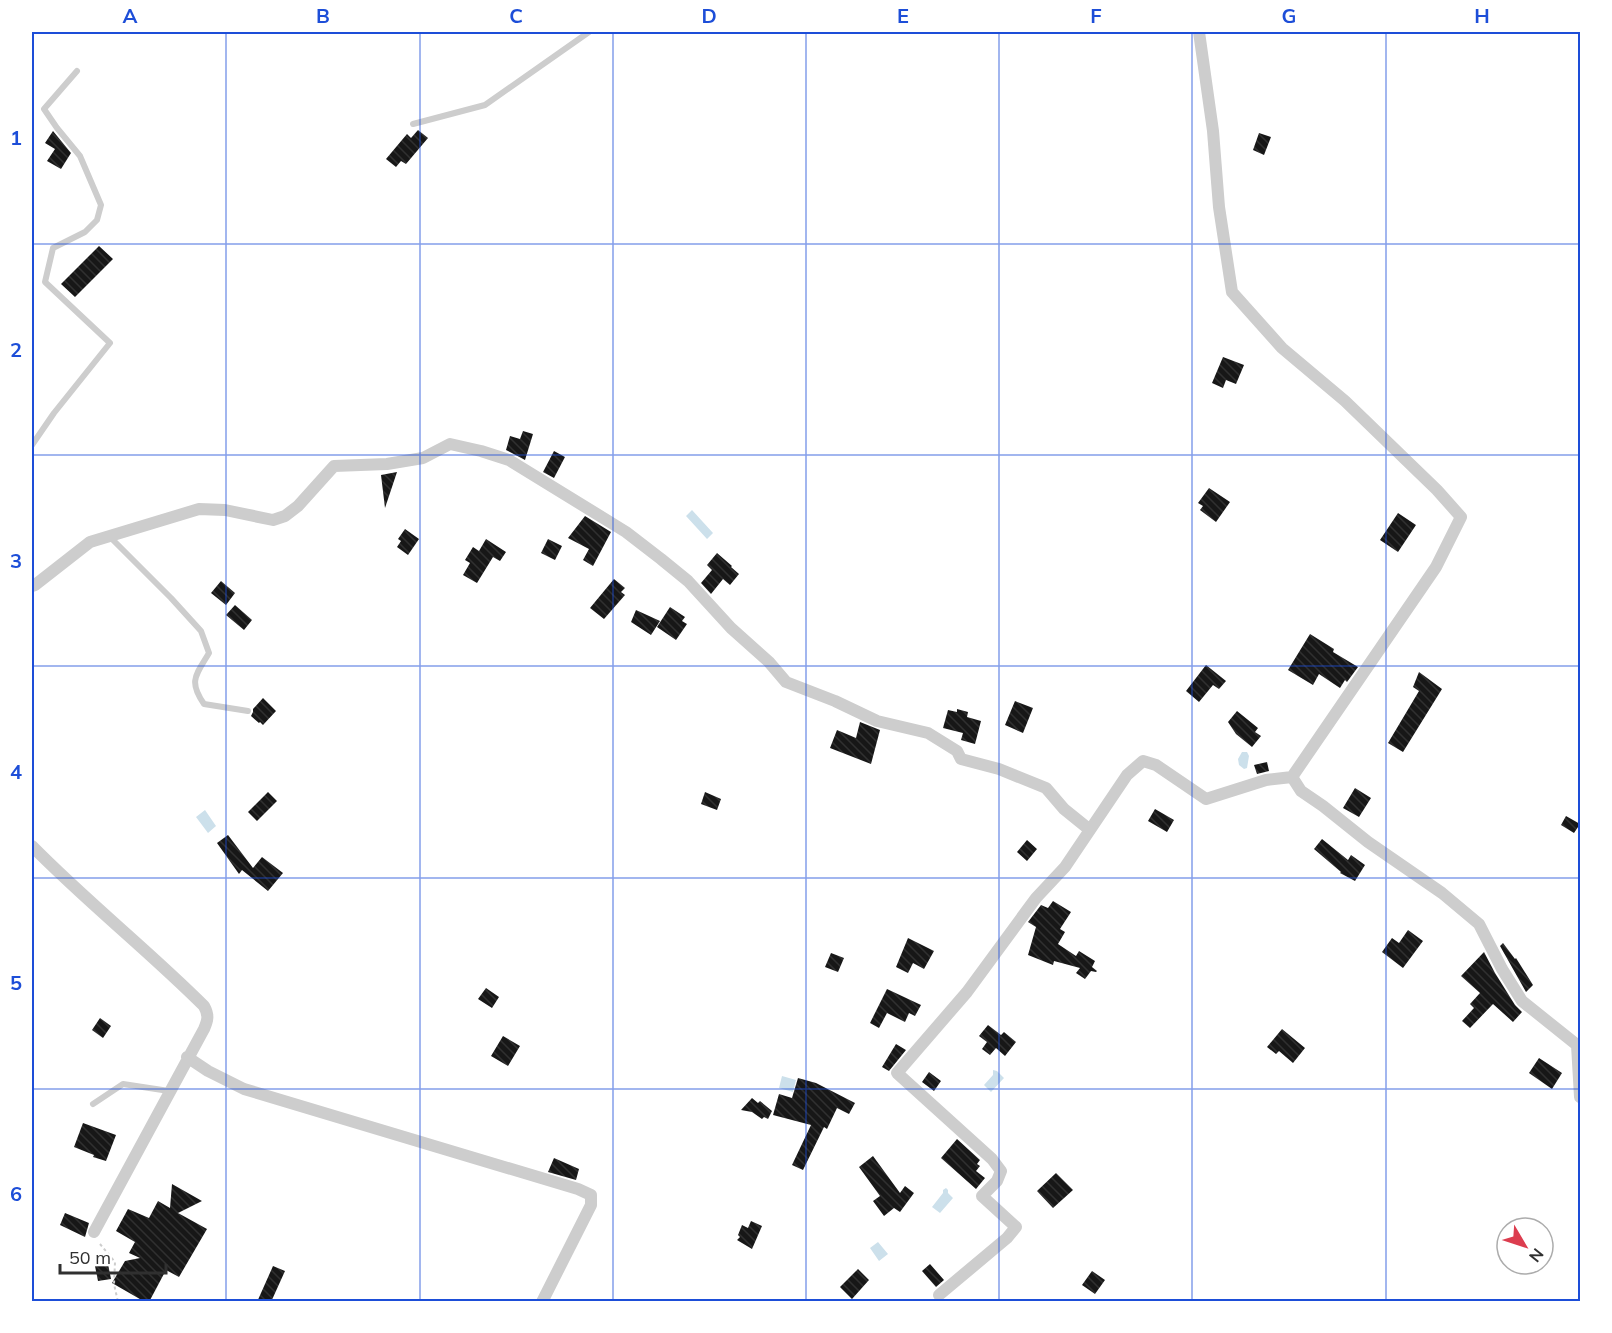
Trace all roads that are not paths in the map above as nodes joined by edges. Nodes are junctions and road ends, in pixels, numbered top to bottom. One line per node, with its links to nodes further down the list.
1 (590, 32): 4 (lane)
2 (1199, 32): 9 (street)
3 (77, 71): 5 (lane)
4 (413, 124)
5 (32, 445)
6 (109, 535): 7 (street); 8 (lane); 10 (street)
7 (32, 586)
8 (248, 711)
9 (1292, 777): 10 (street); 12 (street)
10 (1090, 830): 18 (street)
11 (32, 846): 13 (street)
12 (1579, 1045): 15 (street)
13 (187, 1057): 14 (street); 19 (street)
14 (169, 1091): 16 (lane); 17 (street)
15 (1581, 1097)
16 (93, 1104)
17 (94, 1232)
18 (939, 1295)
19 (542, 1302)

